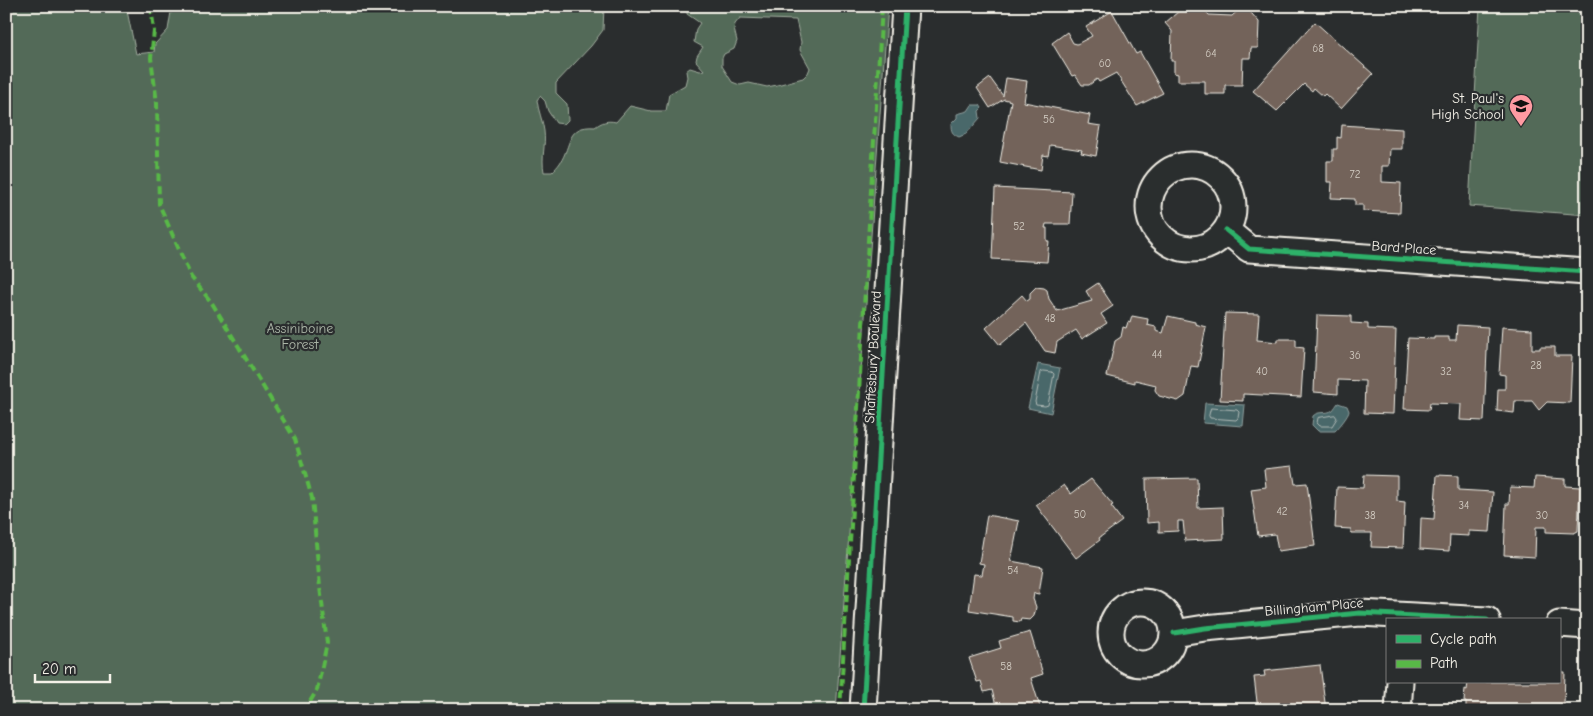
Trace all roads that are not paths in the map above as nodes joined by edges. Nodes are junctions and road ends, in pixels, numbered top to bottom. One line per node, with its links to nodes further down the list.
1 (905, 6): 10 (street, Shaftesbury Boulevard)
2 (1226, 230): 3 (street, Bard Place)
3 (1587, 272)
4 (1404, 617): 5 (street, Billingham Place); 8 (street, Billingham Place)
5 (1432, 618)
6 (1560, 624): 7 (street)
7 (1587, 626)
8 (1174, 632)
9 (1400, 684): 11 (street)
10 (863, 710)
11 (1398, 710)

